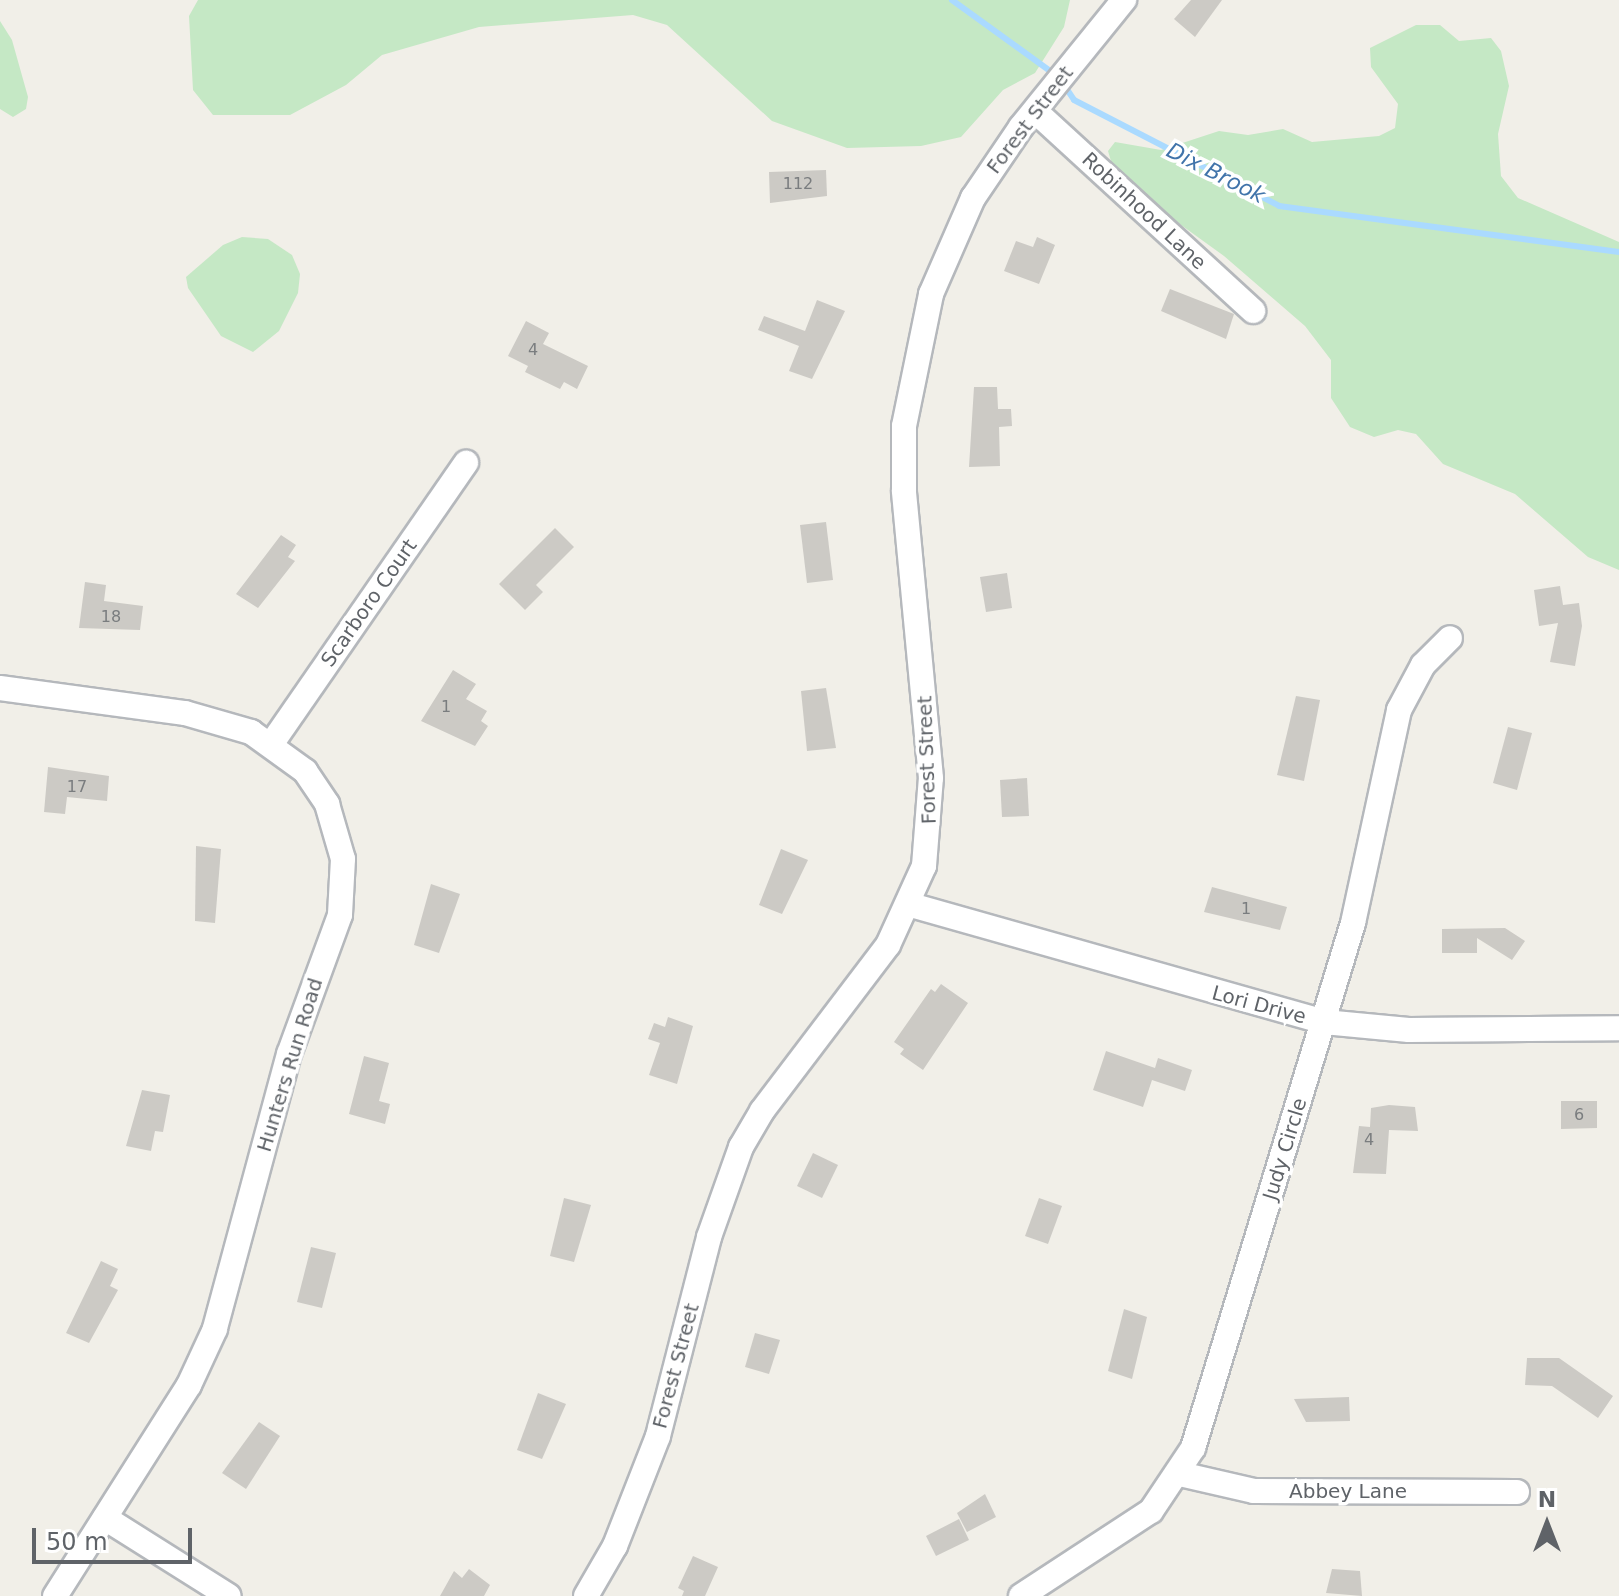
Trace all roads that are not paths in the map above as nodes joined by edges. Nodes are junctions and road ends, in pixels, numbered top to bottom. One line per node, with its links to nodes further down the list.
1 (1124, 0): 2 (street, Forest Street)
2 (1041, 102): 3 (street, Robinhood Lane); 8 (street, Forest Street)
3 (1253, 311)
4 (466, 463): 7 (street, Scarboro Court)
5 (1450, 638): 9 (street, Judy Circle)
6 (0, 688): 7 (street, Hunters Run Road)
7 (272, 743): 13 (street, Hunters Run Road)
8 (911, 905): 9 (street, Lori Drive); 16 (street, Forest Street)
9 (1324, 1022): 10 (street, Lori Drive); 11 (street, Judy Circle)
10 (1619, 1028)
11 (1180, 1474): 12 (street, Abbey Lane); 17 (street, Judy Circle)
12 (1517, 1492)
13 (105, 1518): 14 (street, Hunters Run Road); 15 (street)
14 (55, 1596)
15 (229, 1596)
16 (586, 1596)
17 (1021, 1596)

